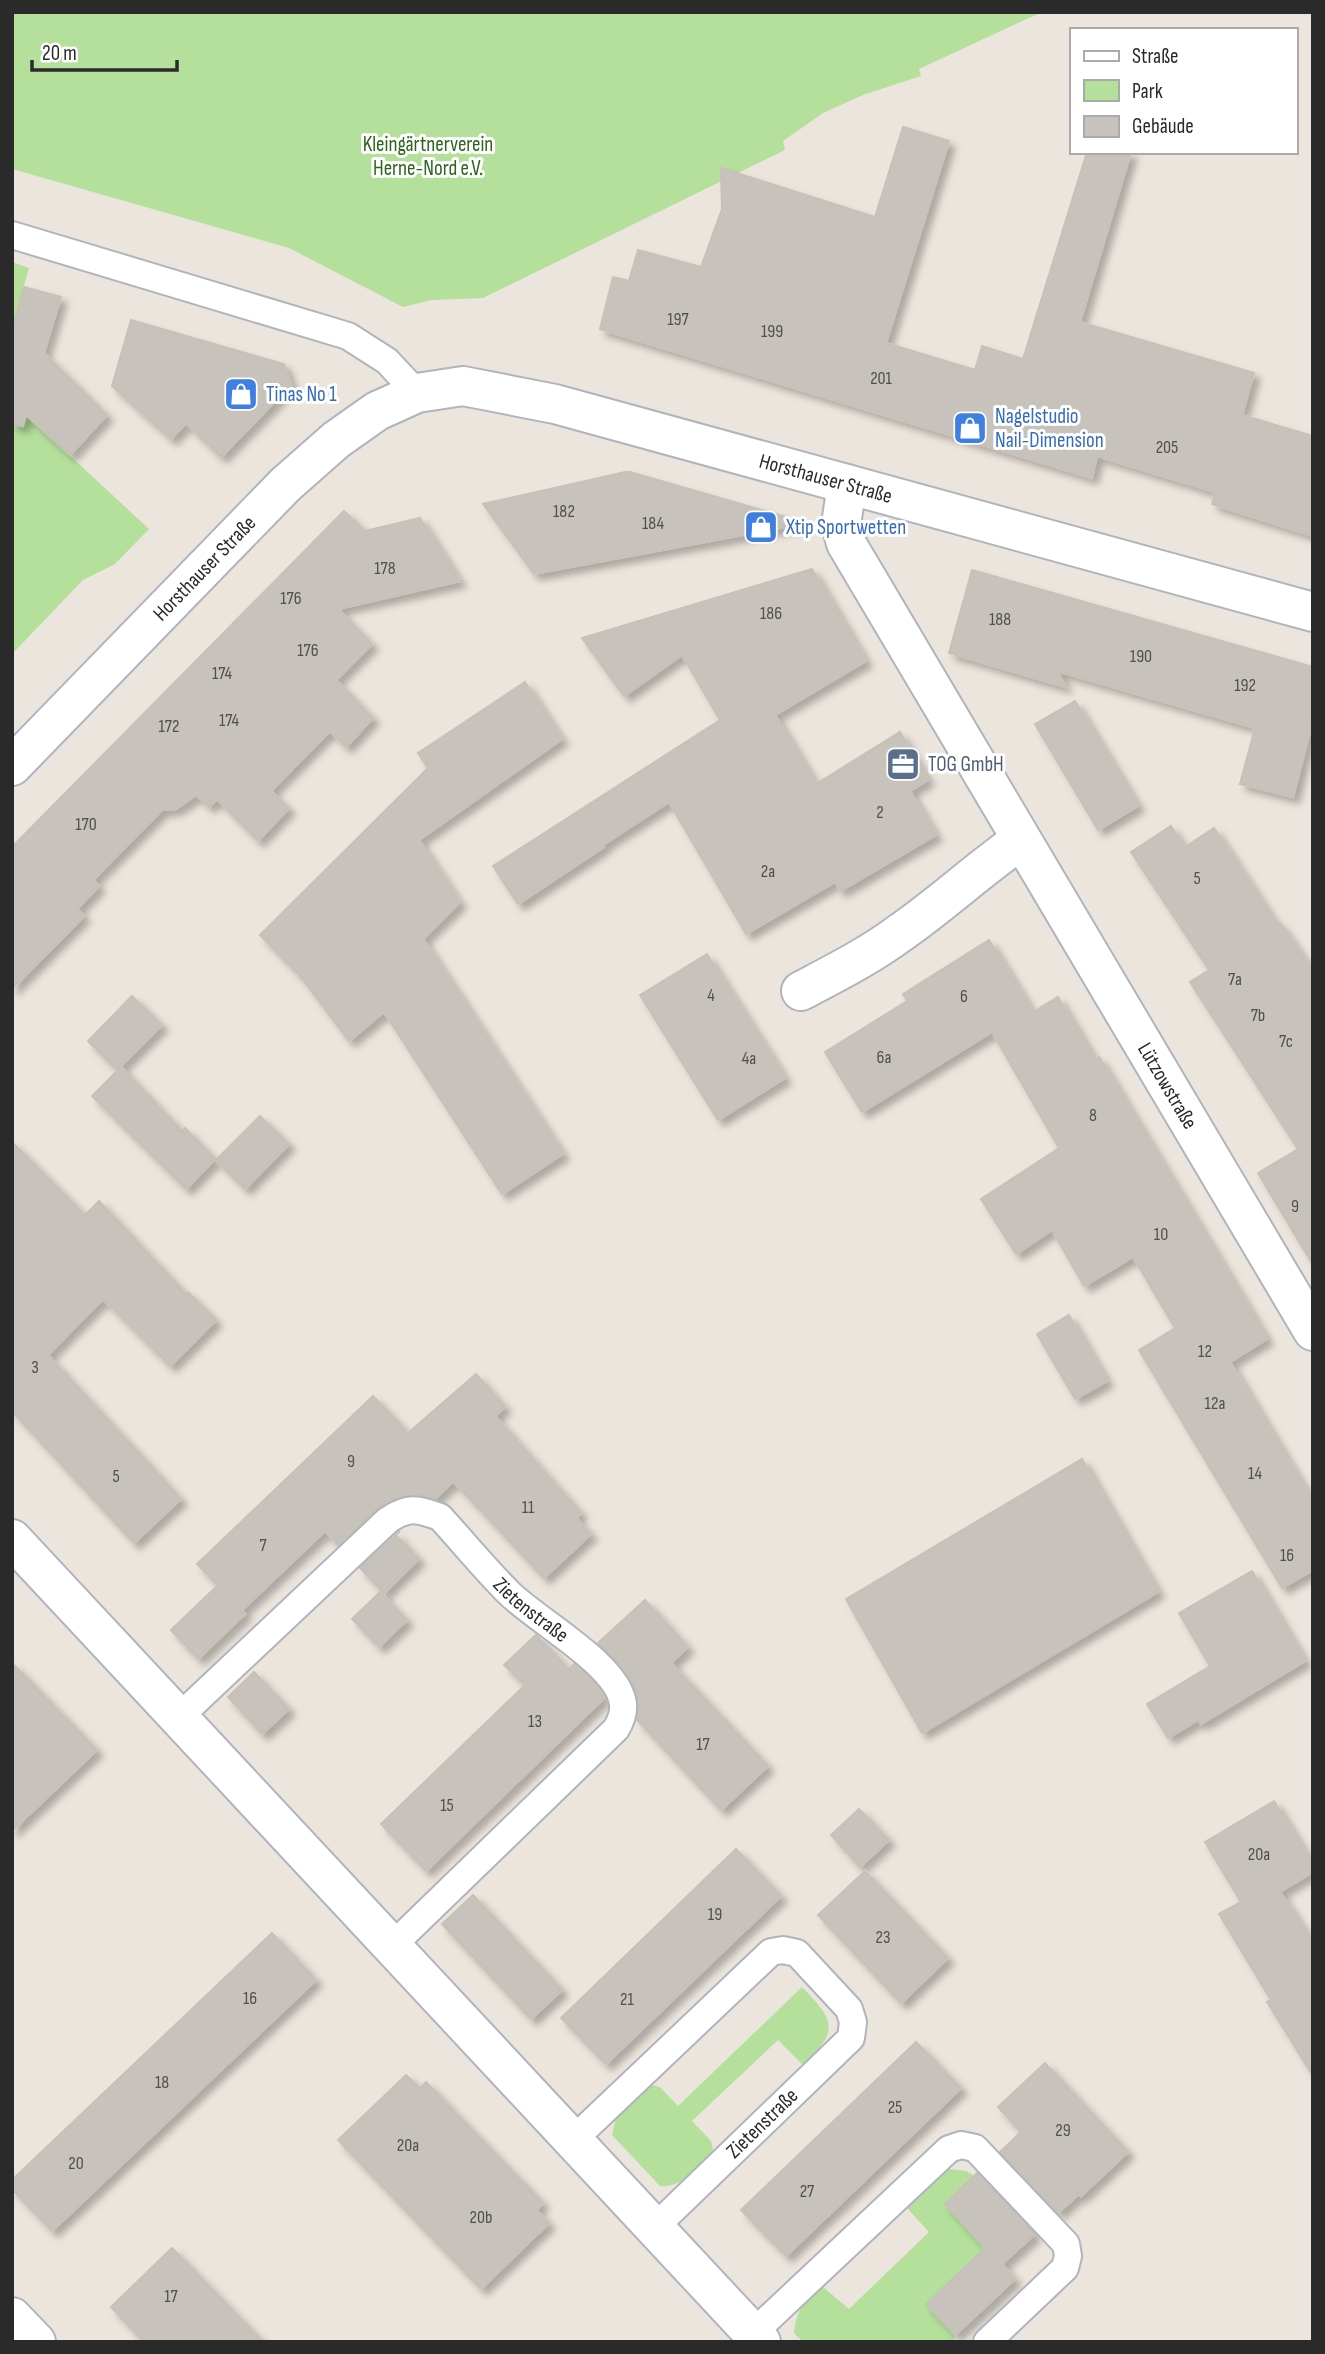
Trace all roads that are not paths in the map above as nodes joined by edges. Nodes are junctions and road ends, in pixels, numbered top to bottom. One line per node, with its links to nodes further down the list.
1 (12, 235): 2 (lane)
2 (416, 393): 3 (street, Horsthauser Straße); 5 (street, Horsthauser Straße)
3 (847, 484): 4 (street, Horsthauser Straße); 6 (street, Lützowstraße)
4 (1313, 612)
5 (12, 766)
6 (1021, 840): 7 (street); 8 (street, Lützowstraße)
7 (801, 991)
8 (1313, 1331)
9 (12, 1539): 10 (street)
10 (178, 1718): 11 (street); 11 (lane, Zietenstraße)
11 (392, 1946): 12 (street)
12 (573, 2140): 13 (street); 13 (lane, Zietenstraße)
13 (654, 2228): 15 (street)
14 (12, 2317): 16 (street)
15 (757, 2337): 17 (lane)
16 (36, 2342)
17 (987, 2342)

